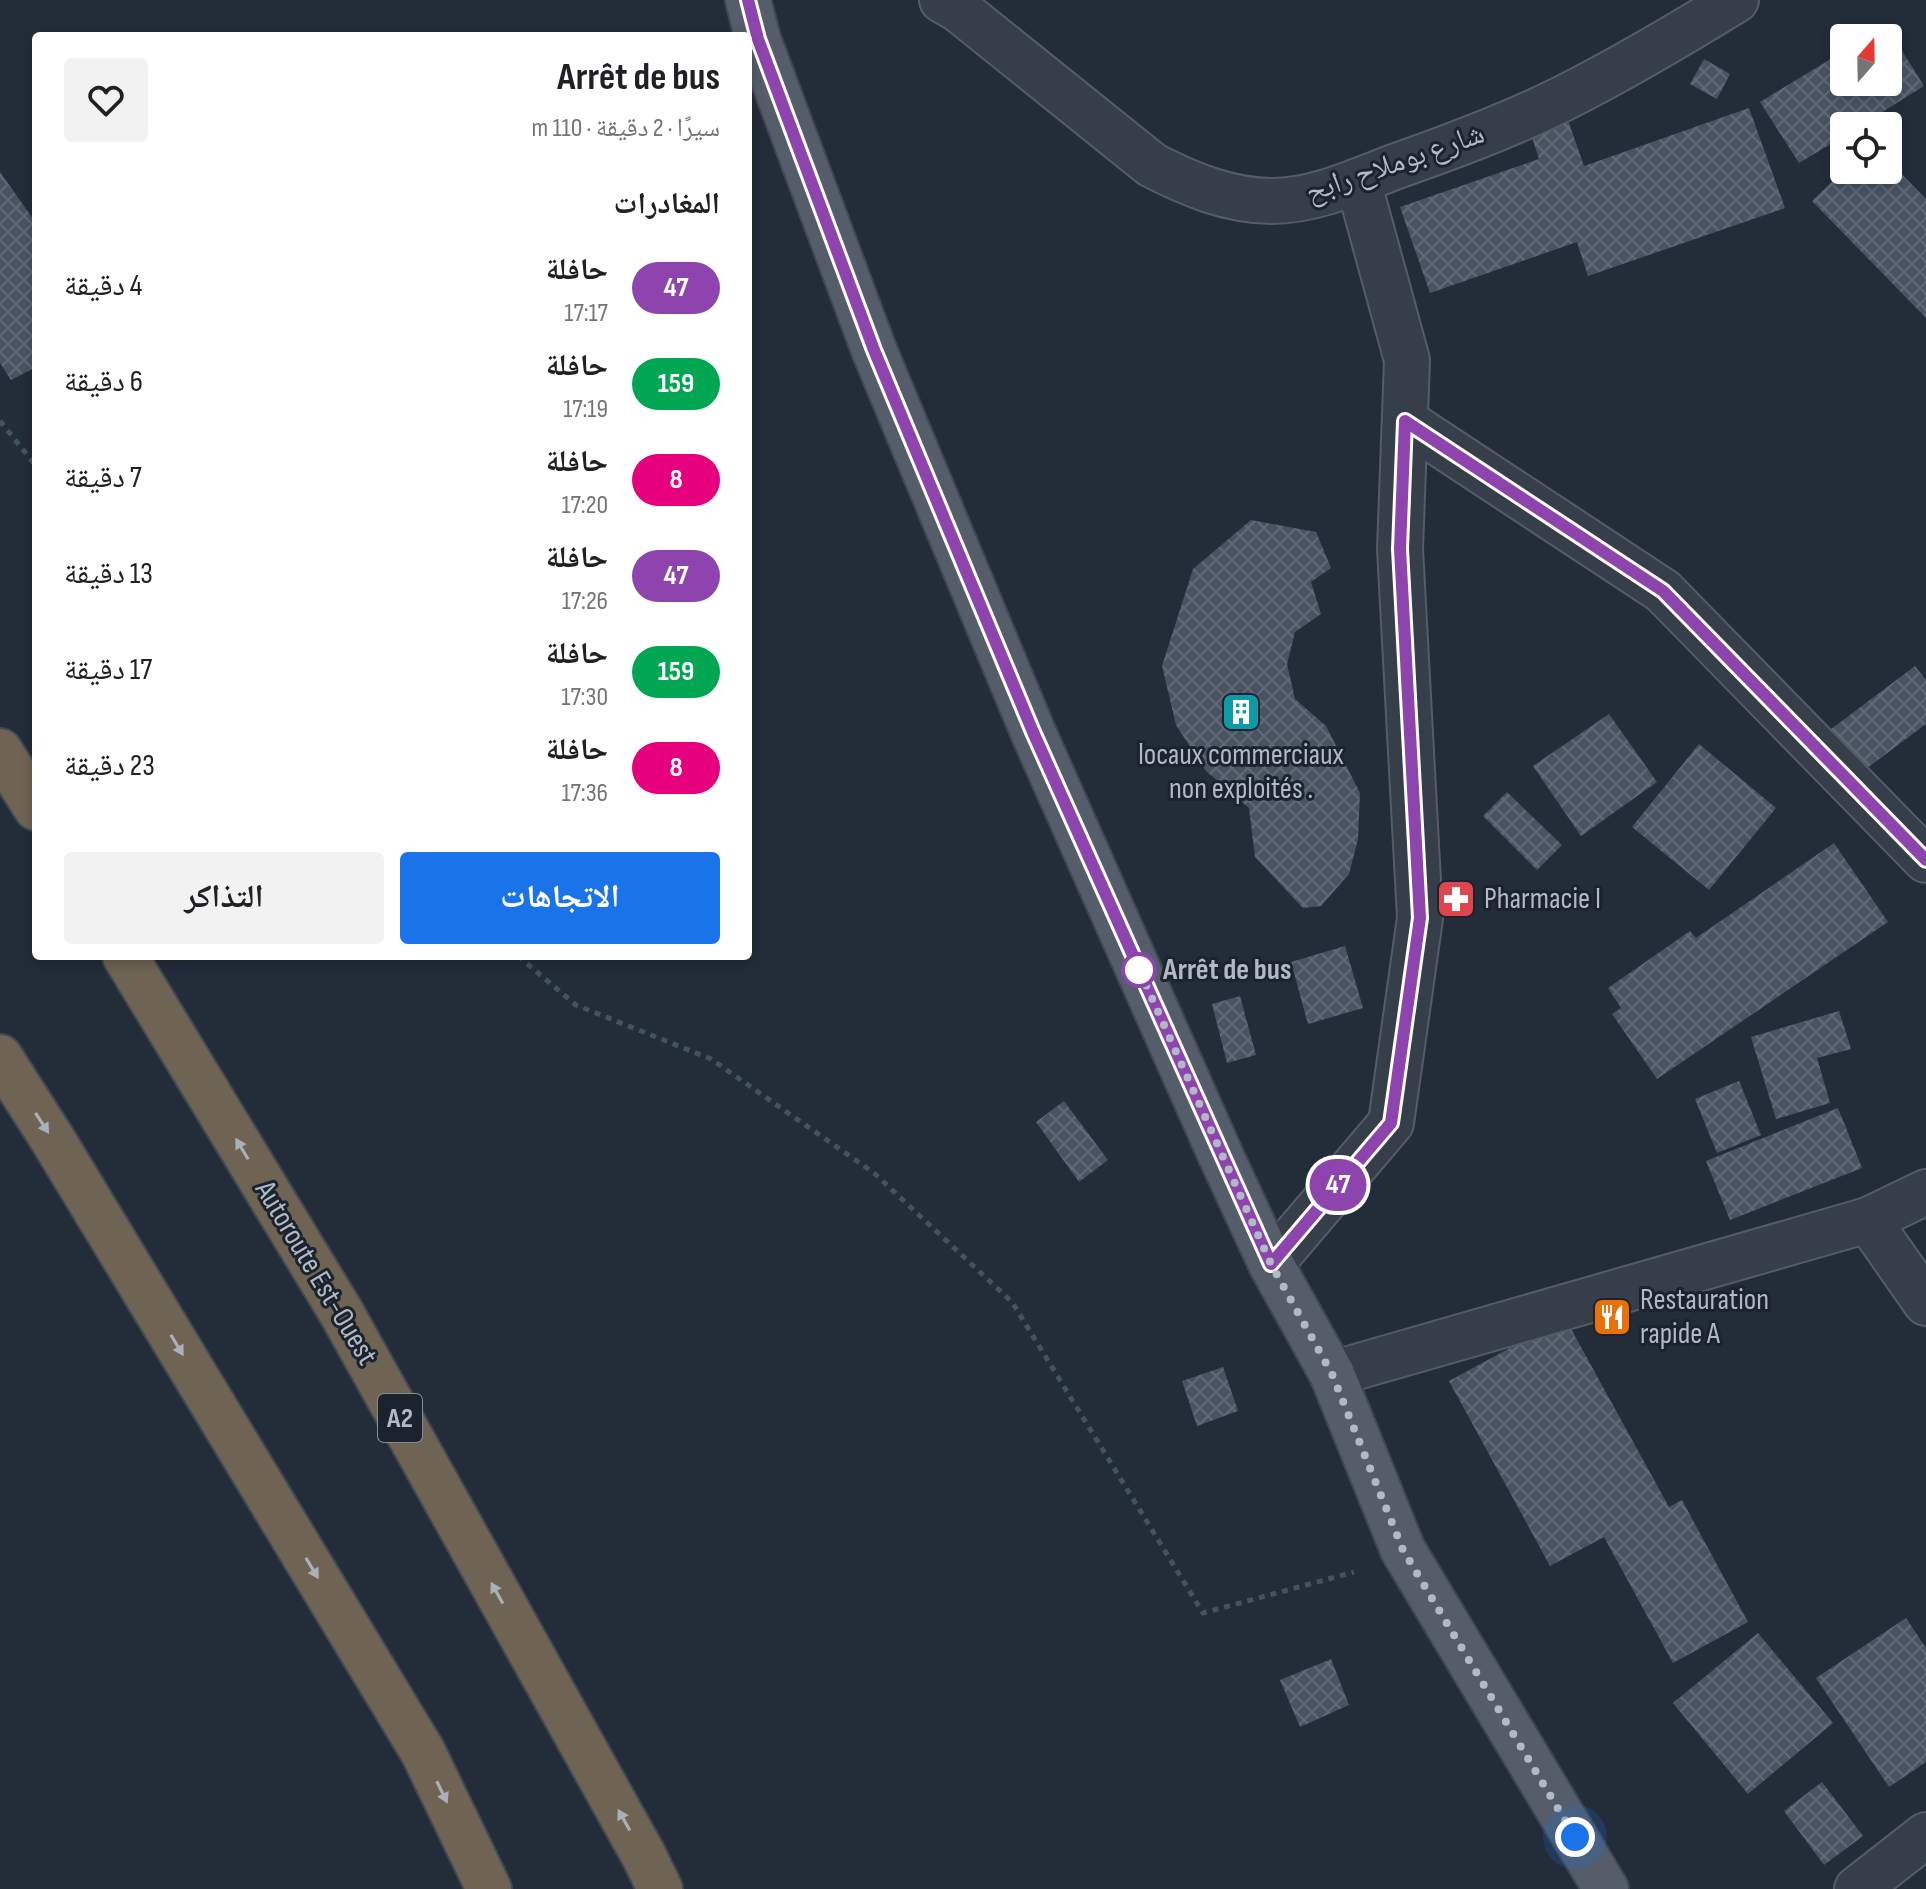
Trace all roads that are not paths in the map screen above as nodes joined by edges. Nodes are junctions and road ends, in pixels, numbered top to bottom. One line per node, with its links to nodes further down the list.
1 (748, 0): 13 (main road)
2 (942, 0): 4 (street, شارع بوملاح رابح)
3 (1736, 0): 4 (street, شارع بوملاح رابح)
4 (1358, 181): 5 (street)
5 (1405, 421): 8 (street); 13 (street)
6 (0, 751): 7 (highway)
7 (32, 802)
8 (1926, 860)
9 (127, 960): 18 (highway, Autoroute Est-Ouest / A2, one-way to 9)
10 (0, 1057): 17 (highway, one-way to 17)
11 (1926, 1192): 12 (street)
12 (1868, 1220): 14 (street); 15 (street)
13 (1271, 1264): 15 (main road)
14 (1926, 1303)
15 (1332, 1374): 19 (main road)
16 (1926, 1835): 20 (street)
17 (489, 1889)
18 (660, 1889)
19 (1606, 1889)
20 (1857, 1889)

